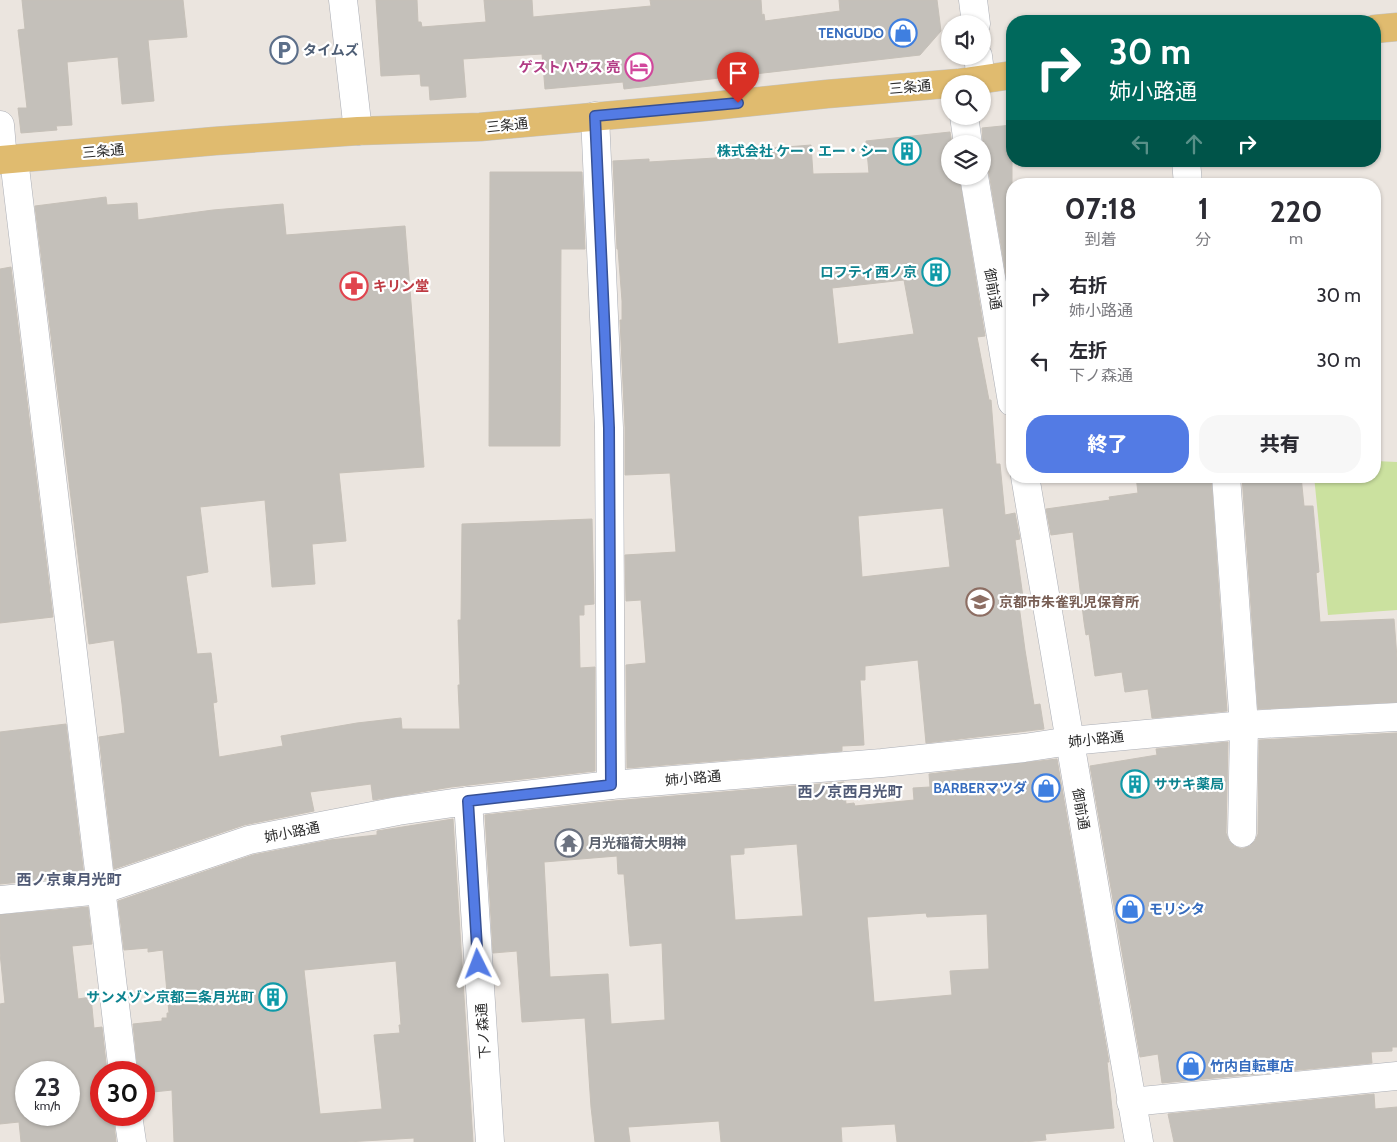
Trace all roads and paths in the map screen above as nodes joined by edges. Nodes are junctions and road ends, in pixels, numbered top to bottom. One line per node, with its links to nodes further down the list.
1 (342, 0): 11 (street)
2 (973, 0): 3 (street)
3 (975, 15)
4 (1397, 26): 5 (main road)
5 (1381, 28)
6 (1006, 74): 7 (main road, 三条通)
7 (990, 75)
8 (941, 80): 9 (main road, 三条通)
9 (595, 116): 11 (main road, 三条通); 20 (street)
10 (0, 125): 12 (street)
11 (358, 130): 12 (main road, 三条通)
12 (6, 160): 23 (street)
13 (976, 185): 14 (street, 御前通)
14 (1006, 366)
15 (1026, 483): 19 (street, 御前通)
16 (1227, 483): 18 (street)
17 (1397, 717): 18 (street, 姉小路通)
18 (1244, 724): 19 (street, 姉小路通); 22 (street)
19 (1070, 741): 20 (street, 姉小路通); 27 (street, 御前通)
20 (611, 785): 21 (street, 姉小路通)
21 (468, 801): 23 (street, 姉小路通); 30 (street, 下ノ森通)
22 (1242, 833)
23 (102, 890): 24 (street, 姉小路通); 25 (street)
24 (0, 900)
25 (122, 1061)
26 (1397, 1076): 27 (street)
27 (1131, 1102): 31 (street, 御前通)
28 (130, 1126): 29 (street)
29 (132, 1142)
30 (490, 1142)
31 (1139, 1142)

